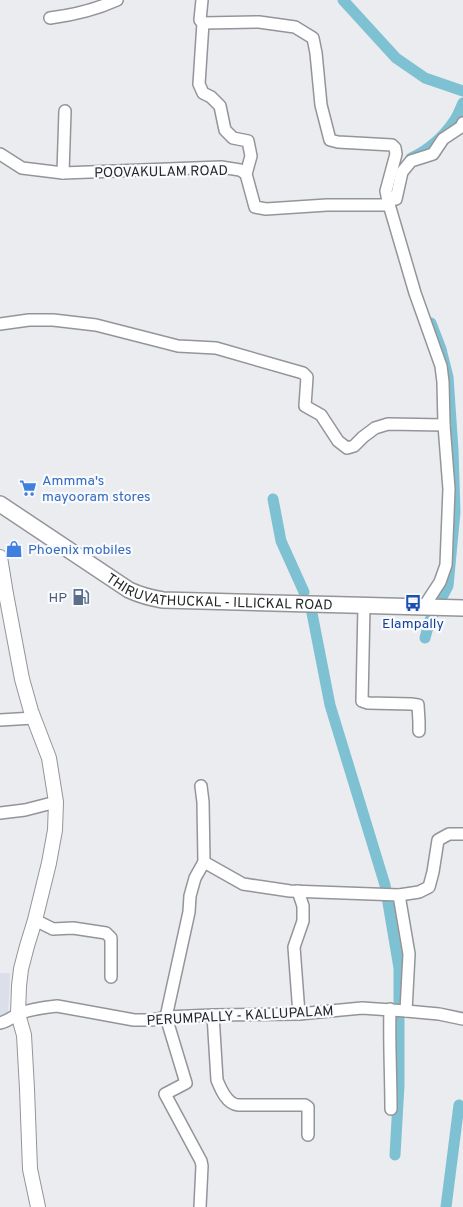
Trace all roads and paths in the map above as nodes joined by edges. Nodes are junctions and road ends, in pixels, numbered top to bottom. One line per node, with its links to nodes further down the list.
1 (117, 0): 3 (street)
2 (202, 0): 4 (street)
3 (50, 18)
4 (203, 23): 9 (street); 10 (street)
5 (65, 111): 8 (street)
6 (463, 124): 10 (street)
7 (0, 154): 8 (street, POOVAKULAM ROAD)
8 (63, 173): 9 (street, POOVAKULAM ROAD)
9 (246, 174): 10 (street, POOVAKULAM ROAD)
10 (391, 201): 12 (street)
11 (0, 324): 12 (street)
12 (444, 425): 17 (street)
13 (0, 504): 16 (main road, THIRUVATHUCKAL - ILLICKAL ROAD)
14 (0, 557): 15 (street)
15 (3, 594): 19 (street)
16 (364, 606): 17 (main road, THIRUVATHUCKAL - ILLICKAL ROAD); 21 (street)
17 (433, 608): 18 (main road, THIRUVATHUCKAL - ILLICKAL ROAD)
18 (463, 608)
19 (34, 718): 20 (street); 23 (street)
20 (0, 720)
21 (419, 731)
22 (201, 786): 26 (street)
23 (56, 802): 24 (street); 29 (street)
24 (0, 813)
25 (463, 834): 28 (street)
26 (204, 862): 27 (street); 36 (street)
27 (298, 891): 28 (street); 34 (street)
28 (390, 895): 32 (street)
29 (35, 920): 30 (street); 33 (street)
30 (111, 977)
31 (390, 1009): 32 (street, PERUMPALLY - KALLUPALAM); 34 (street, PERUMPALLY - KALLUPALAM); 39 (street)
32 (406, 1011): 37 (street, PERUMPALLY - KALLUPALAM)
33 (18, 1014): 36 (street, PERUMPALLY - KALLUPALAM); 38 (street, PERUMPALLY - KALLUPALAM); 41 (street)
34 (299, 1014): 35 (street, PERUMPALLY - KALLUPALAM)
35 (213, 1015): 36 (street, PERUMPALLY - KALLUPALAM); 40 (street)
36 (166, 1017): 42 (street)
37 (463, 1020)
38 (0, 1023)
39 (391, 1109)
40 (308, 1135)
41 (38, 1207)
42 (200, 1207)

